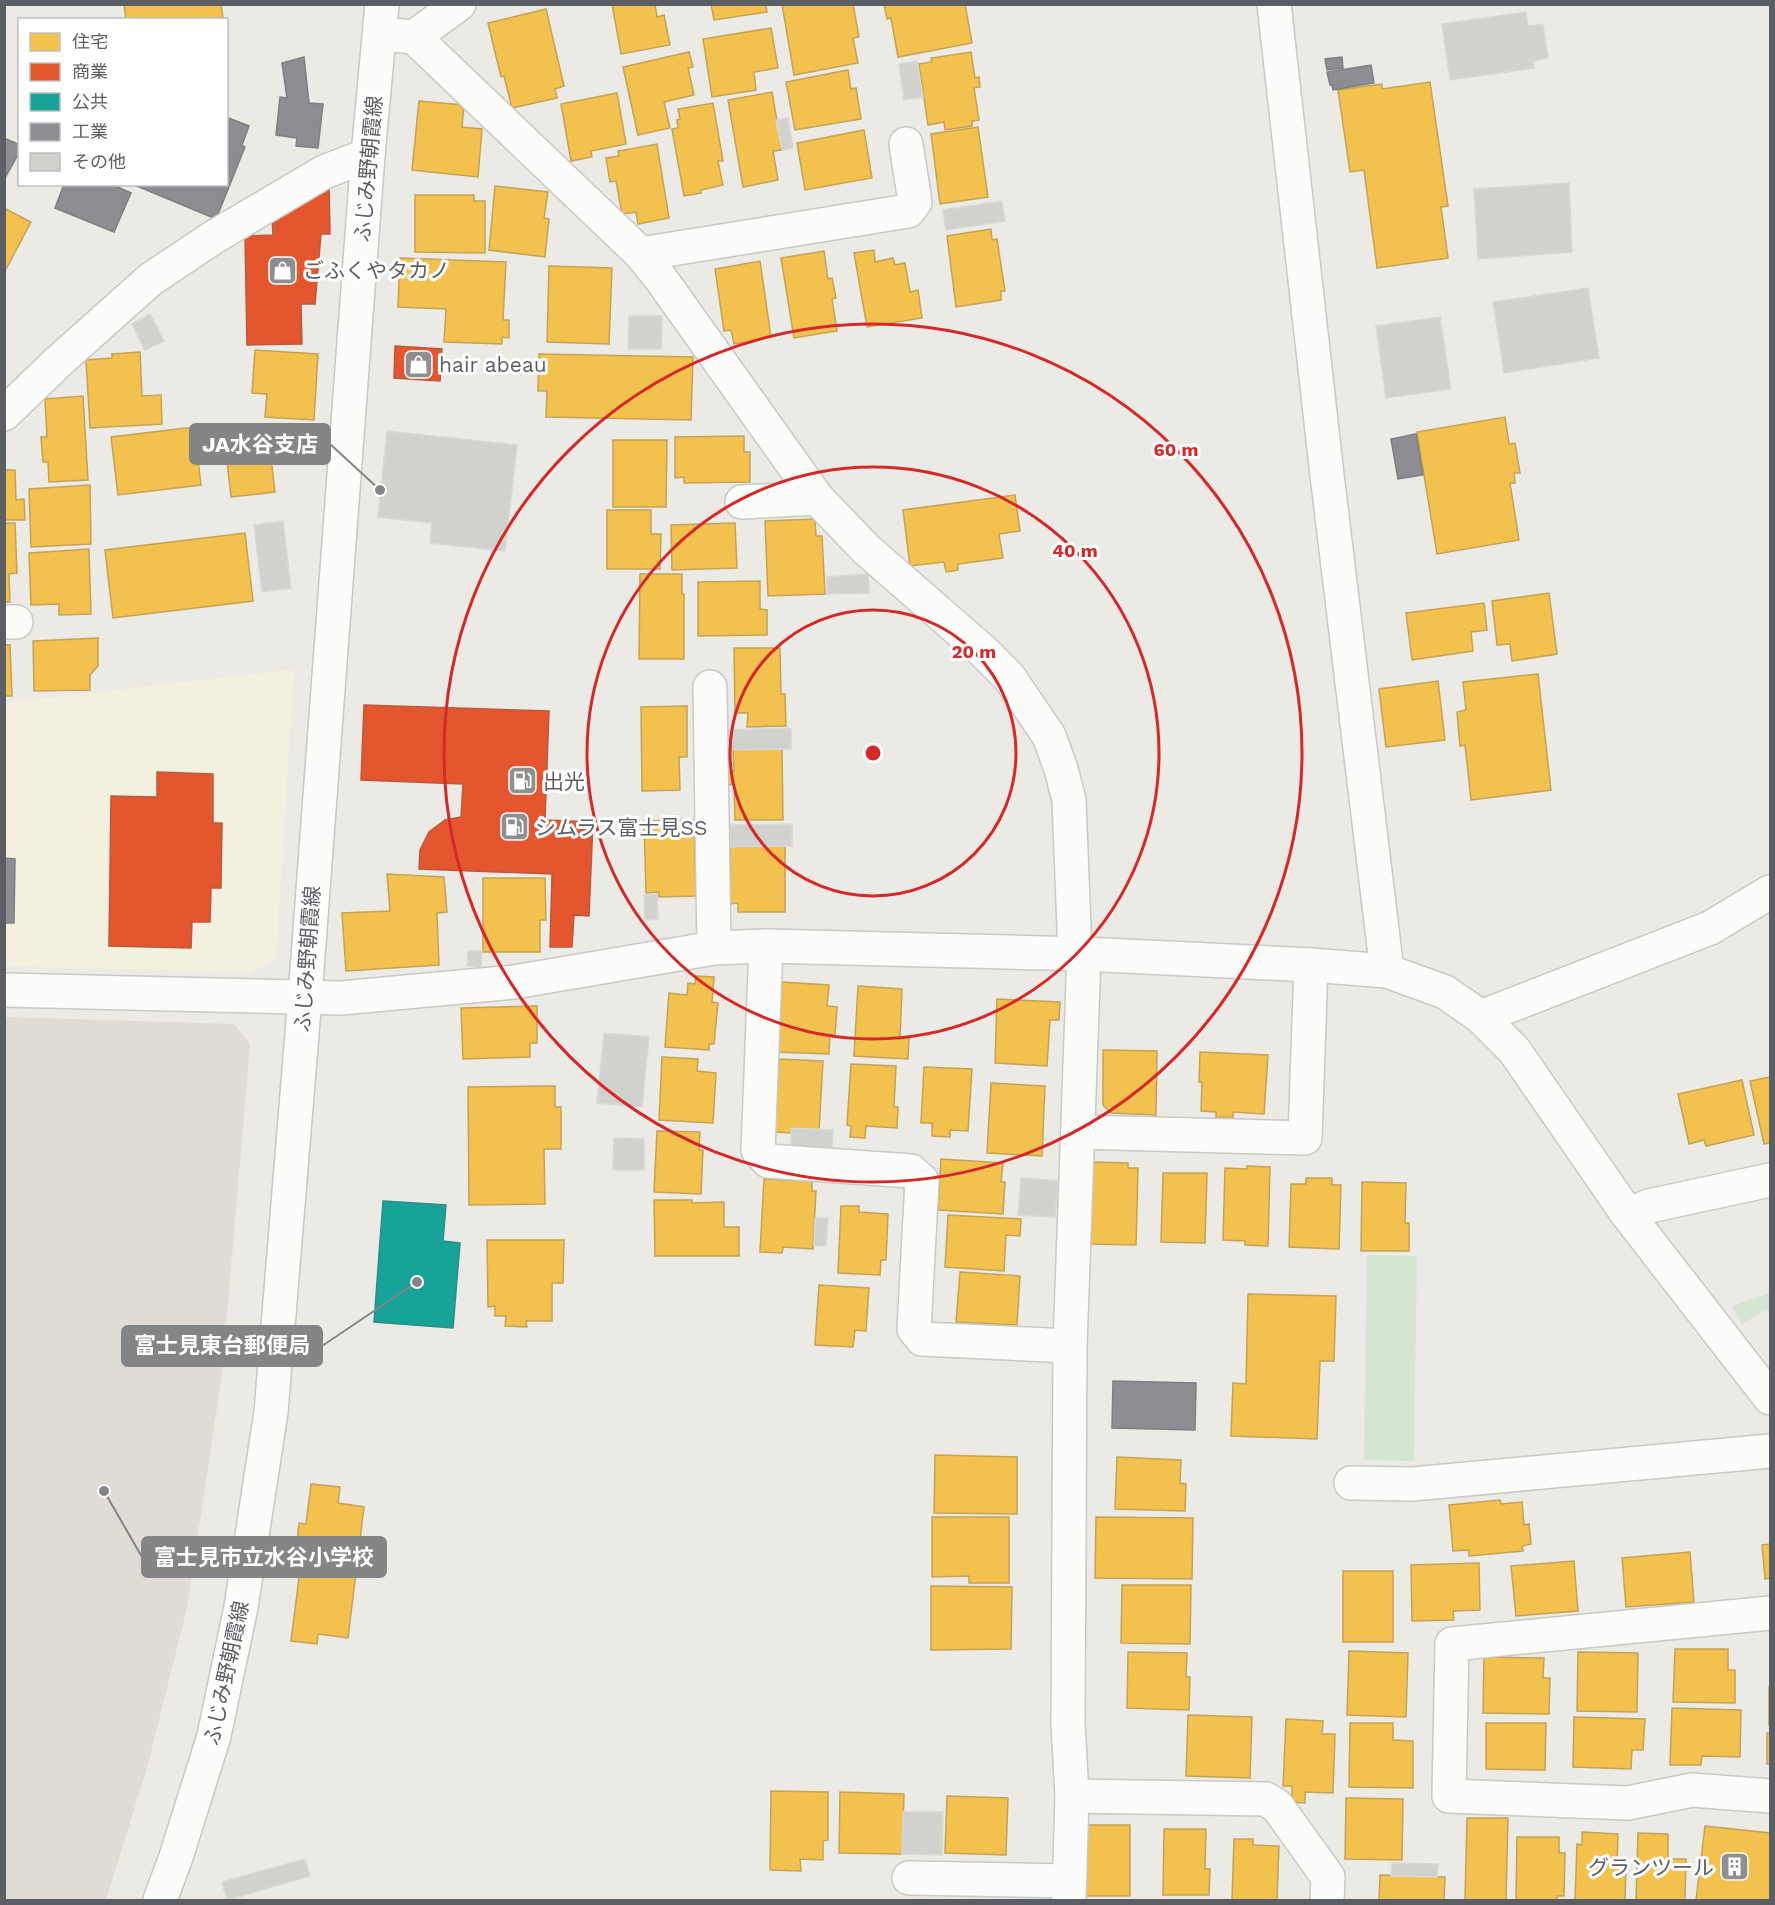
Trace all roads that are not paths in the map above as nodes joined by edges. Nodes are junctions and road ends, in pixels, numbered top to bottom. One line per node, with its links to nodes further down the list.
1 (459, 4): 4 (street)
2 (1274, 4): 17 (street)
3 (382, 19): 4 (street); 6 (street, ふじみ野朝霞線)
4 (414, 37): 7 (street)
5 (906, 144): 7 (street)
6 (368, 155): 8 (street); 19 (street, ふじみ野朝霞線)
7 (640, 254): 9 (street)
8 (4, 414)
9 (817, 498): 10 (street); 15 (street)
10 (742, 502)
11 (710, 687): 14 (street)
12 (1770, 892): 20 (street)
13 (766, 946): 14 (street); 15 (street); 24 (street)
14 (714, 948): 19 (street)
15 (1079, 954): 16 (street); 21 (street)
16 (1311, 965): 17 (street); 21 (street)
17 (1387, 970): 20 (street)
18 (4, 990): 19 (street)
19 (304, 997): 33 (street, ふじみ野朝霞線)
20 (1481, 1017): 23 (street)
21 (1078, 1132): 24 (street)
22 (1770, 1180): 23 (street)
23 (1628, 1215): 25 (street)
24 (1070, 1346): 29 (street)
25 (1770, 1398)
26 (1770, 1451): 27 (street)
27 (1351, 1483)
28 (1770, 1613): 30 (street)
29 (1072, 1796): 32 (street); 34 (street)
30 (1770, 1796)
31 (909, 1878): 32 (street)
32 (1069, 1891)
33 (160, 1900)
34 (1327, 1900)

